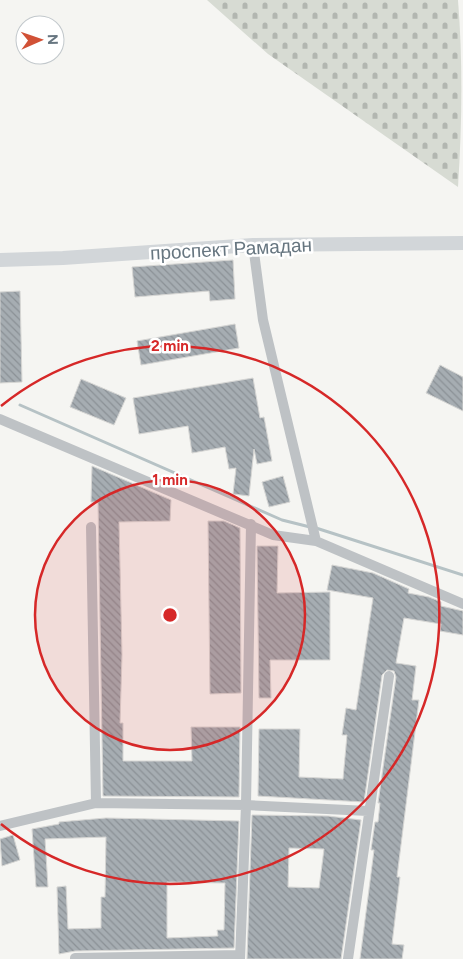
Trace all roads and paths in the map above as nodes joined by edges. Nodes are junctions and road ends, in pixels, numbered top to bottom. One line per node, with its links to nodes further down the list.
1 (463, 244): 2 (main road, проспект Рамадан)
2 (253, 246): 3 (main road, проспект Рамадан); 7 (street)
3 (0, 260)
4 (0, 418): 5 (street)
5 (251, 524): 7 (street); 11 (street)
6 (91, 527): 10 (street)
7 (315, 537): 8 (street)
8 (463, 604)
9 (389, 676): 12 (street)
10 (96, 803): 11 (street); 13 (street)
11 (246, 806): 12 (street); 14 (street)
12 (368, 810): 16 (street)
13 (0, 826)
14 (240, 957): 15 (street)
15 (75, 958)
16 (348, 959)

